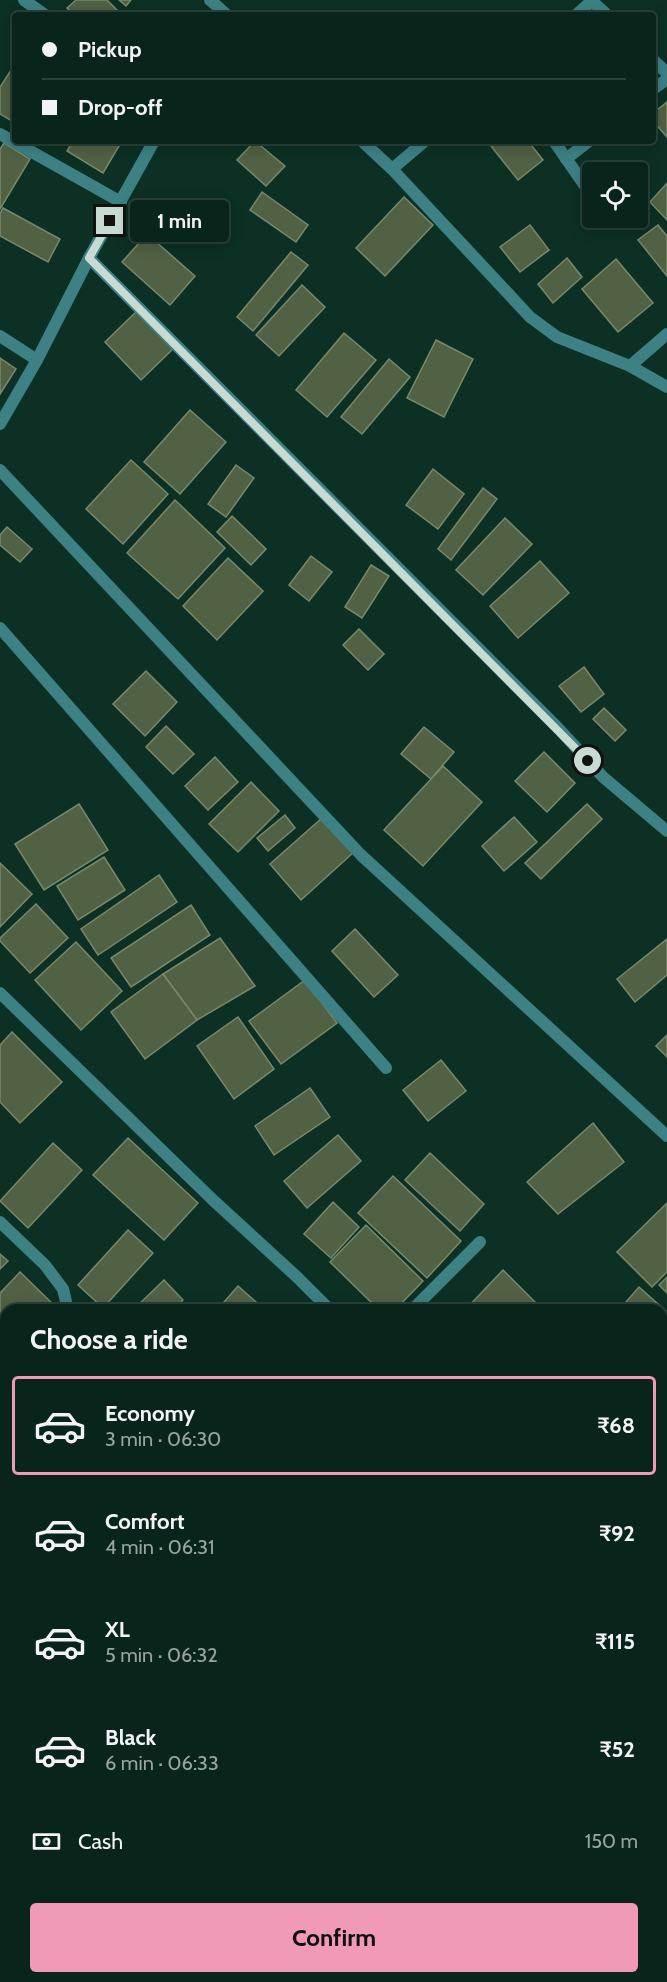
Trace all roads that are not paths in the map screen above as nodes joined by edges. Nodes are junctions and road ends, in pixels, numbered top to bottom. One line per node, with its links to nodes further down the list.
1 (24, 0): 4 (street)
2 (210, 0): 5 (street)
3 (592, 0): 6 (street); 7 (street)
4 (41, 12)
5 (224, 12)
6 (579, 12)
7 (604, 12)
8 (656, 63): 9 (street)
9 (667, 74)
10 (18, 144): 19 (street)
11 (152, 144): 19 (street)
12 (365, 144): 17 (street)
13 (421, 144): 17 (street)
14 (556, 144): 16 (street)
15 (585, 144): 16 (street)
16 (566, 159): 18 (street)
17 (392, 169): 24 (street)
18 (582, 182)
19 (121, 202): 20 (street)
20 (89, 258): 23 (street); 29 (street)
21 (667, 334): 24 (street)
22 (0, 336): 23 (street)
23 (37, 360): 26 (street)
24 (630, 366): 25 (street)
25 (667, 387)
26 (0, 424)
27 (0, 470): 32 (street)
28 (0, 628): 31 (street)
29 (667, 831)
30 (0, 993): 36 (street)
31 (386, 1068)
32 (667, 1136)
33 (0, 1222): 35 (street)
34 (480, 1242): 37 (street)
35 (67, 1304)
36 (324, 1304)
37 (418, 1304)

